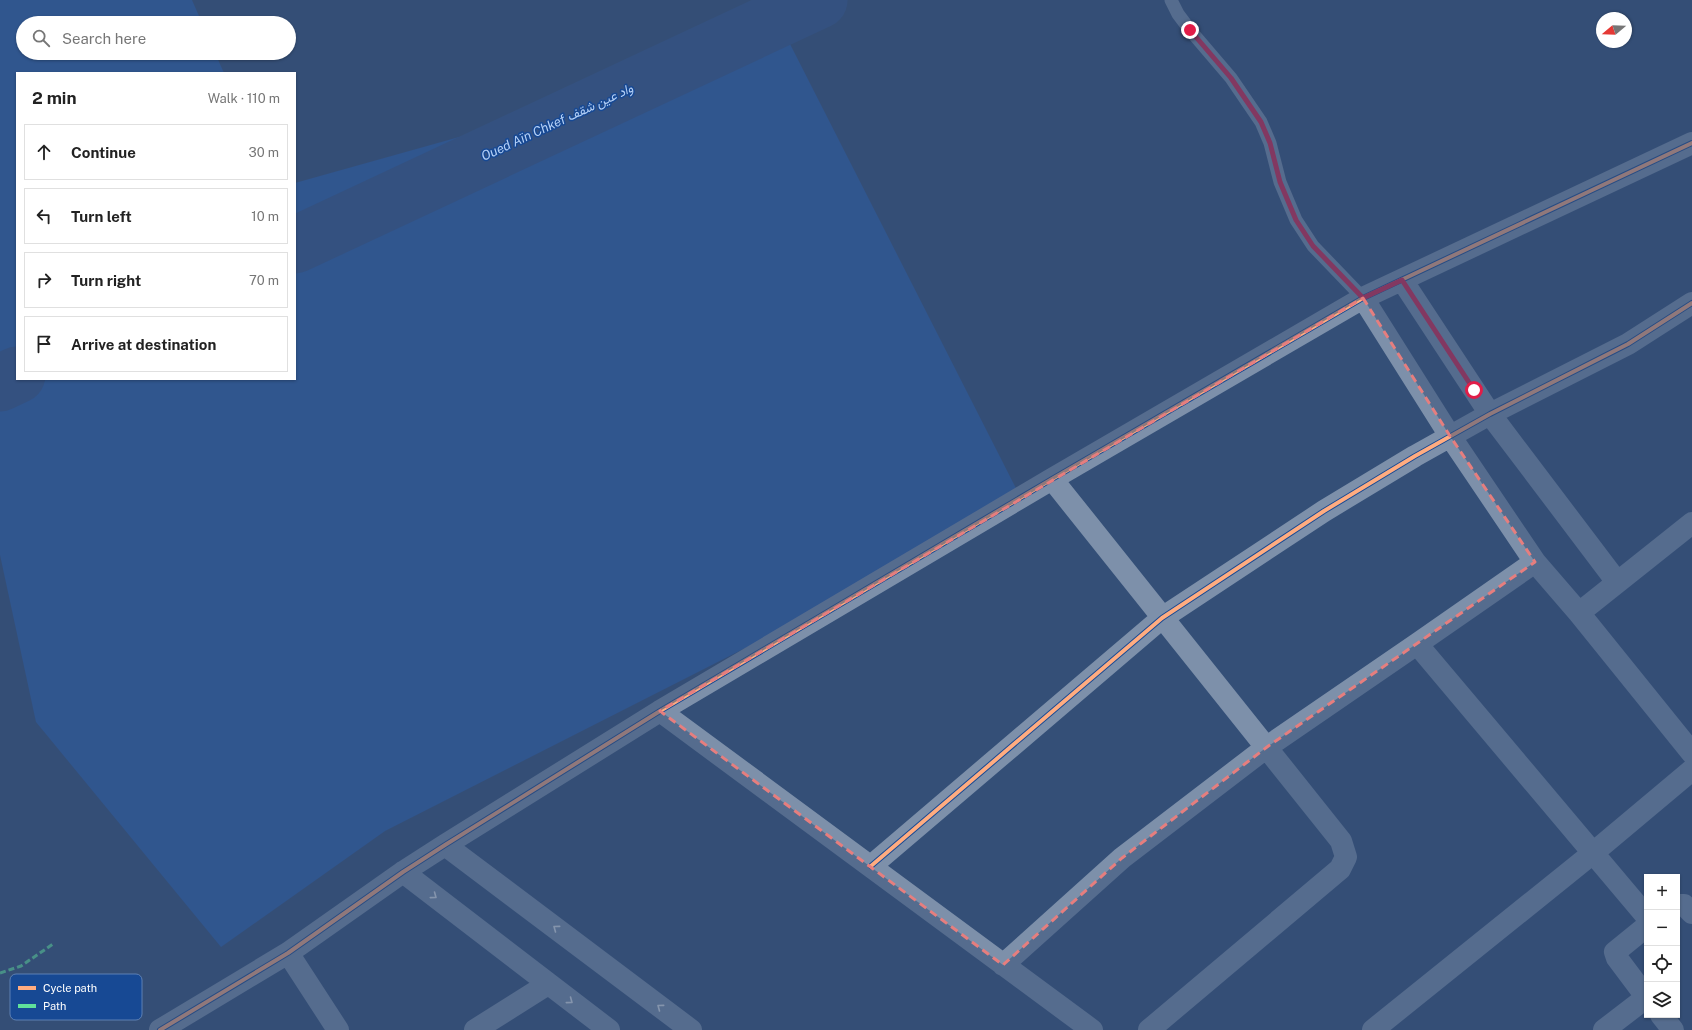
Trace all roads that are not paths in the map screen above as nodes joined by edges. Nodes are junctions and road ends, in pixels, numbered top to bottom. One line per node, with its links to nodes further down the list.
1 (1171, 0): 4 (lane)
2 (1692, 143): 3 (street)
3 (1402, 280): 4 (street); 6 (street)
4 (1363, 298): 7 (street); 8 (street)
5 (1692, 303): 6 (street)
6 (1490, 414): 7 (street); 11 (street)
7 (1450, 436): 10 (street); 13 (street)
8 (1052, 479): 13 (street); 15 (street)
9 (1692, 523): 11 (street)
10 (1535, 562): 12 (street); 14 (street)
11 (1617, 582): 12 (street)
12 (1579, 613): 17 (street)
13 (1162, 618): 16 (street); 21 (street)
14 (1417, 644): 16 (street); 20 (street)
15 (660, 711): 19 (street); 21 (street)
16 (1267, 746): 28 (street); 39 (street)
17 (1692, 753)
18 (1692, 770): 20 (street)
19 (445, 845): 22 (street); 37 (street, one-way to 19)
20 (1592, 853): 25 (street); 40 (street)
21 (871, 866): 28 (street)
22 (403, 872): 27 (street); 29 (street, one-way to 29)
23 (1680, 905): 24 (street)
24 (1692, 913)
25 (1644, 914)
26 (1644, 928): 30 (street)
27 (288, 953): 33 (street); 34 (street)
28 (1003, 965): 38 (street)
29 (548, 984): 35 (street); 36 (street, one-way to 36)
30 (1644, 993)
31 (1644, 999): 41 (street)
32 (1663, 1018): 42 (street)
33 (160, 1030)
34 (338, 1030)
35 (475, 1030)
36 (608, 1030)
37 (691, 1030)
38 (1092, 1030)
39 (1150, 1030)
40 (1373, 1030)
41 (1604, 1030)
42 (1673, 1030)

